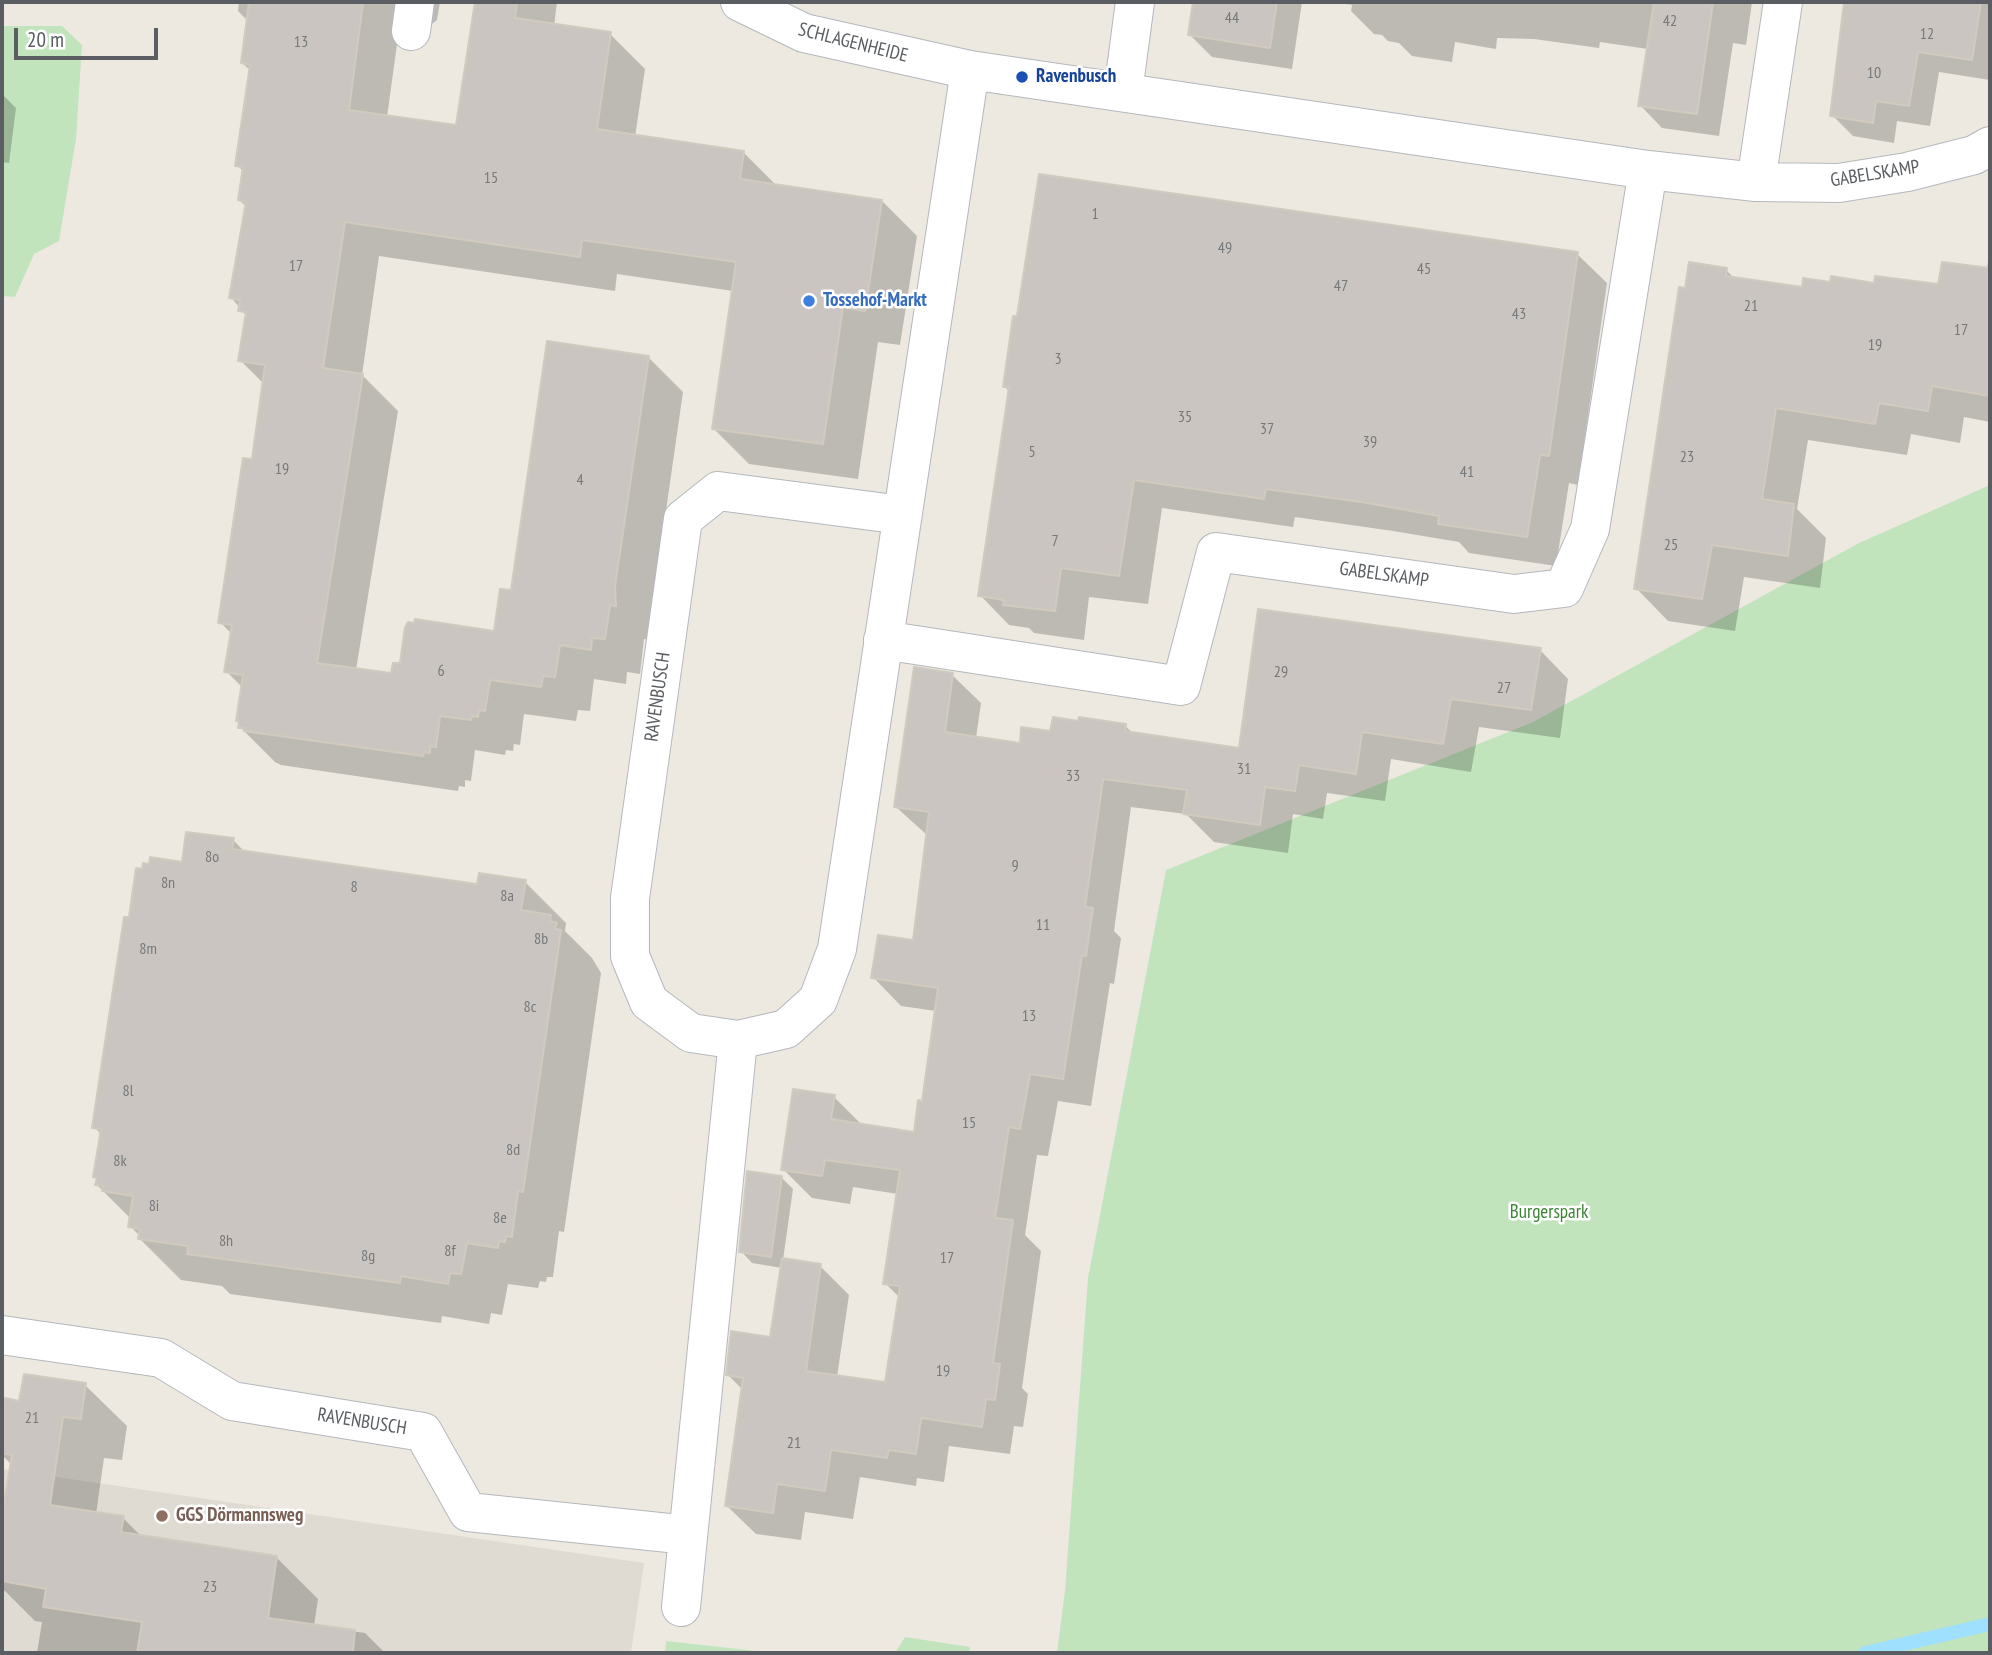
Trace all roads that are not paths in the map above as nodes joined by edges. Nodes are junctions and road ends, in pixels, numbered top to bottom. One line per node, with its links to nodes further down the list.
1 (740, 2): 4 (street, SCHLAGENHEIDE)
2 (1135, 2): 5 (street)
3 (1783, 2): 8 (street)
4 (970, 70): 5 (street, GABELSKAMP); 9 (street, RAVENBUSCH)
5 (1123, 92): 7 (street, GABELSKAMP)
6 (1990, 146): 8 (street, GABELSKAMP)
7 (1648, 170): 8 (street, GABELSKAMP); 10 (street, GABELSKAMP)
8 (1756, 182)
9 (902, 515): 10 (street, RAVENBUSCH); 11 (street, RAVENBUSCH)
10 (884, 640): 11 (street, RAVENBUSCH)
11 (738, 1040): 13 (street)
12 (2, 1335): 13 (street, RAVENBUSCH)
13 (688, 1535): 14 (street)
14 (681, 1607)

